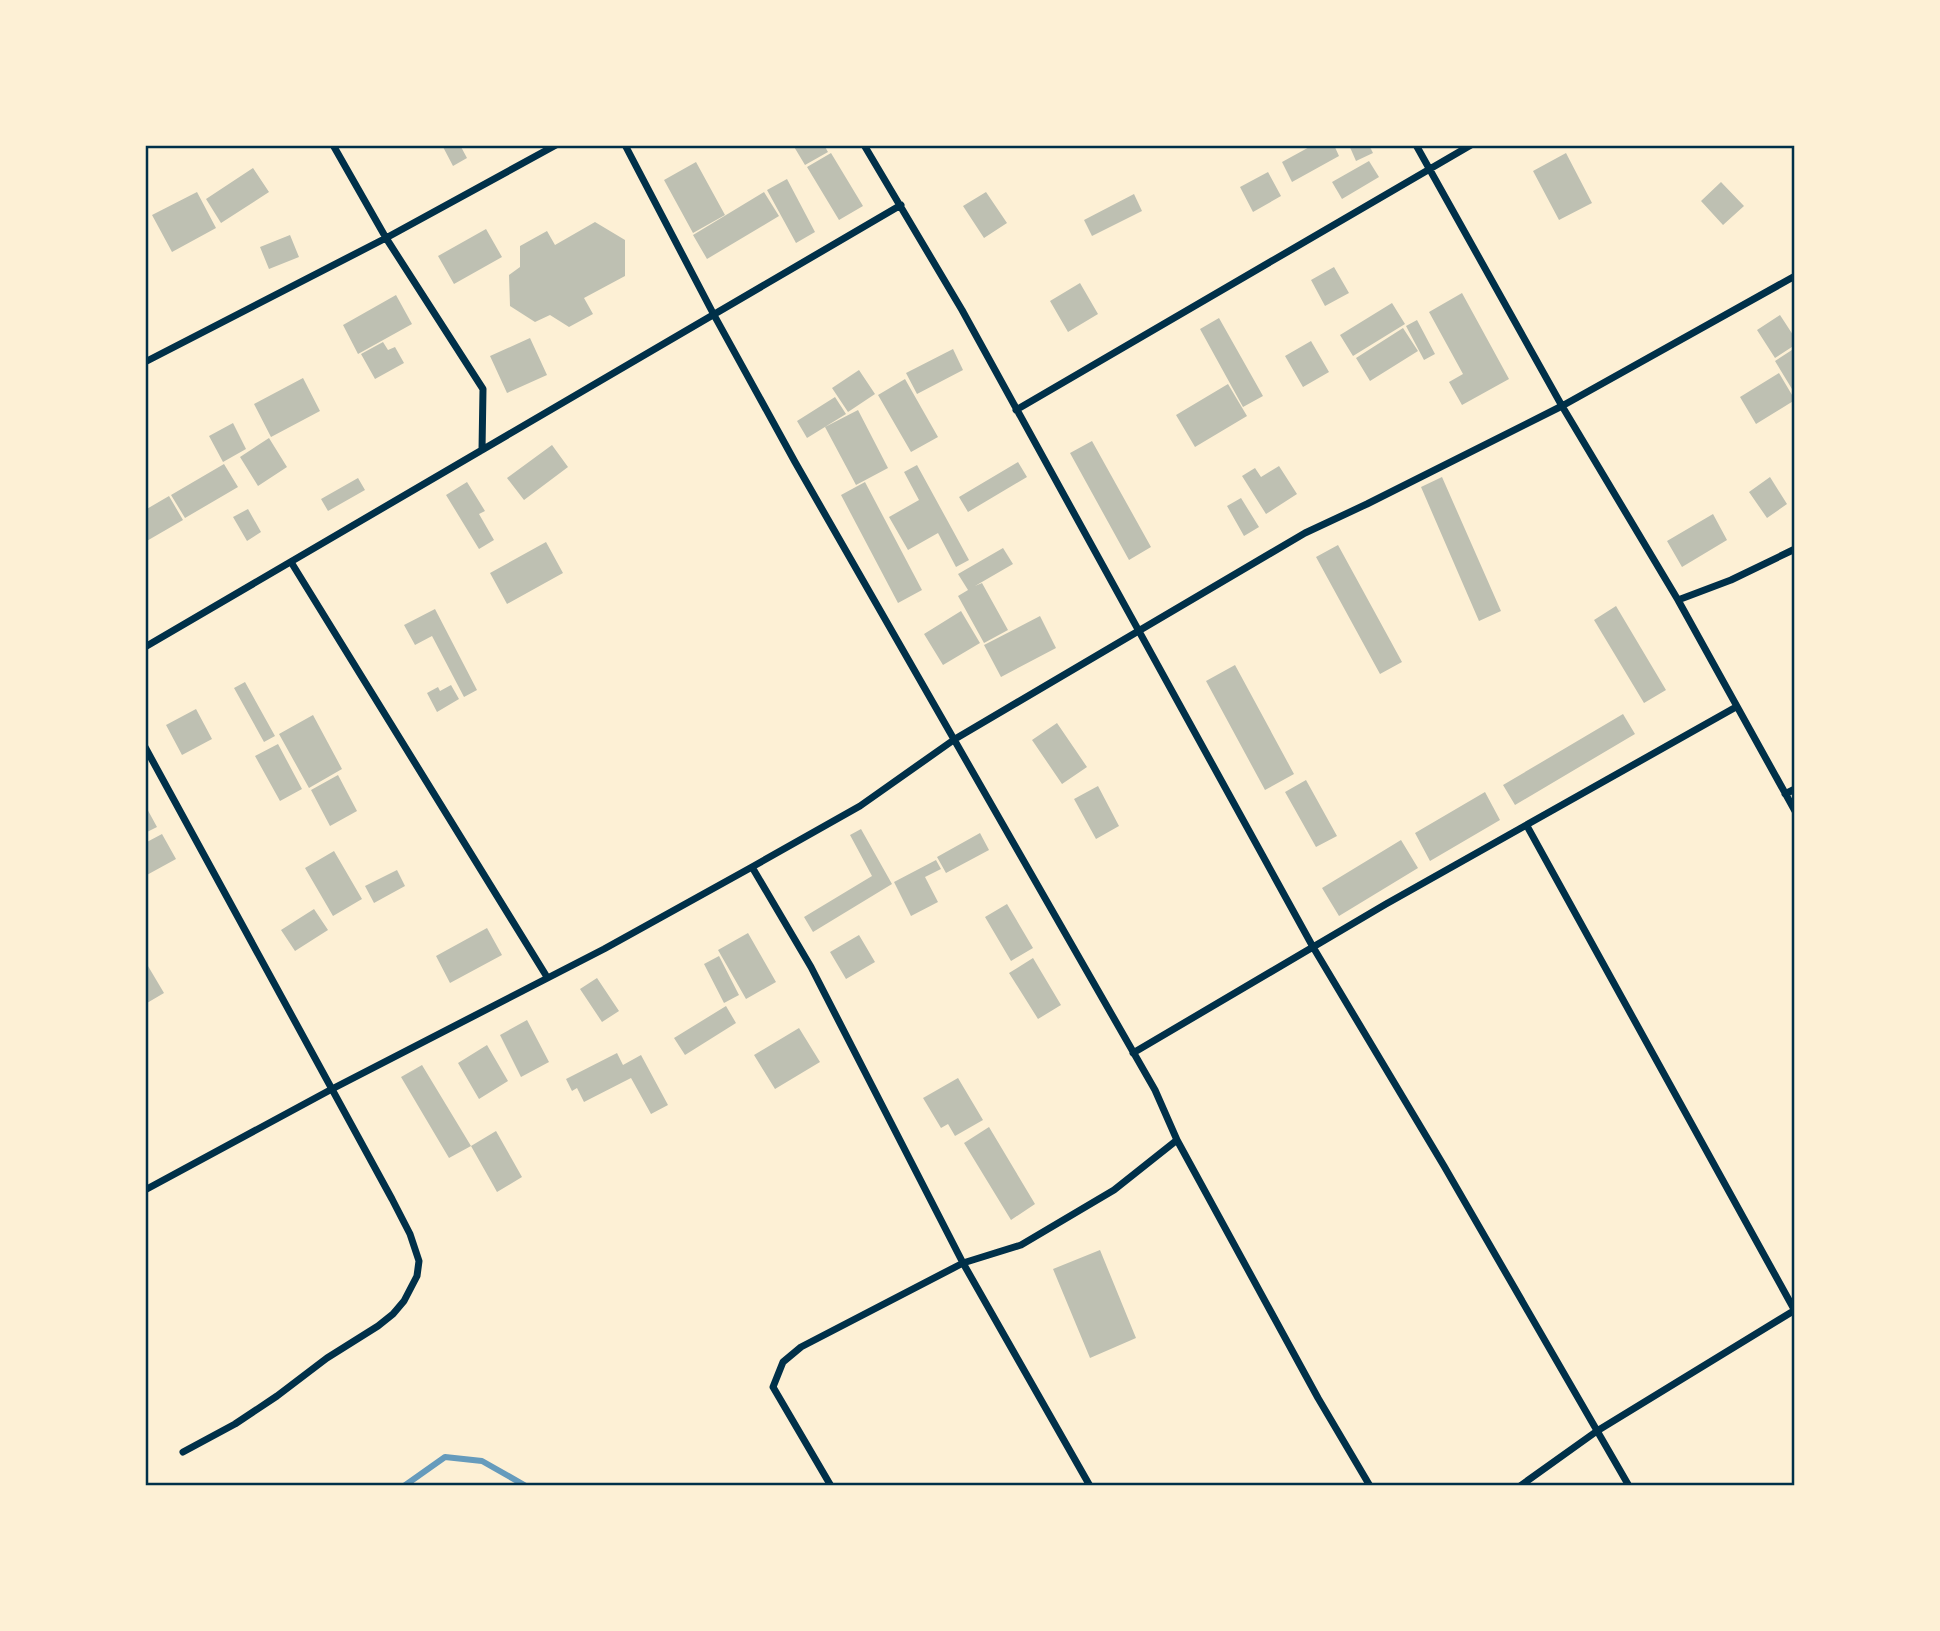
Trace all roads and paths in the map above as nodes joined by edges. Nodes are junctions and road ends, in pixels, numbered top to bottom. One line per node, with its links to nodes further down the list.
1 (333, 145): 9 (street)
2 (556, 145): 9 (street)
3 (625, 145): 11 (street)
4 (864, 145): 8 (street)
5 (1416, 145): 7 (street)
6 (1471, 145): 7 (street)
7 (1429, 168): 13 (street); 14 (street)
8 (901, 205): 11 (street); 14 (street)
9 (386, 238): 12 (street); 15 (street)
10 (1795, 275): 13 (street)
11 (714, 315): 15 (street); 22 (street)
12 (145, 362)
13 (1562, 406): 18 (street); 19 (street)
14 (1016, 410): 19 (street)
15 (482, 450): 17 (street)
16 (1795, 549): 18 (street)
17 (291, 562): 20 (street); 30 (street)
18 (1678, 600): 21 (street)
19 (1139, 629): 22 (street); 29 (street)
20 (145, 647)
21 (1736, 707): 25 (street); 27 (street)
22 (955, 739): 28 (street); 31 (street)
23 (145, 747): 32 (street)
24 (1795, 789): 25 (street)
25 (1785, 794): 26 (street)
26 (1795, 811)
27 (1528, 826): 29 (street); 36 (street)
28 (752, 867): 30 (street); 35 (street)
29 (1313, 947): 31 (street); 37 (street)
30 (547, 977): 32 (street)
31 (1133, 1054): 33 (street)
32 (332, 1089): 34 (street); 38 (street)
33 (1177, 1140): 35 (street); 41 (street)
34 (145, 1191)
35 (963, 1263): 39 (street); 40 (street)
36 (1795, 1310): 37 (street)
37 (1597, 1431): 42 (street); 43 (street)
38 (183, 1452)
39 (831, 1486)
40 (1090, 1486)
41 (1370, 1486)
42 (1520, 1486)
43 (1629, 1486)

